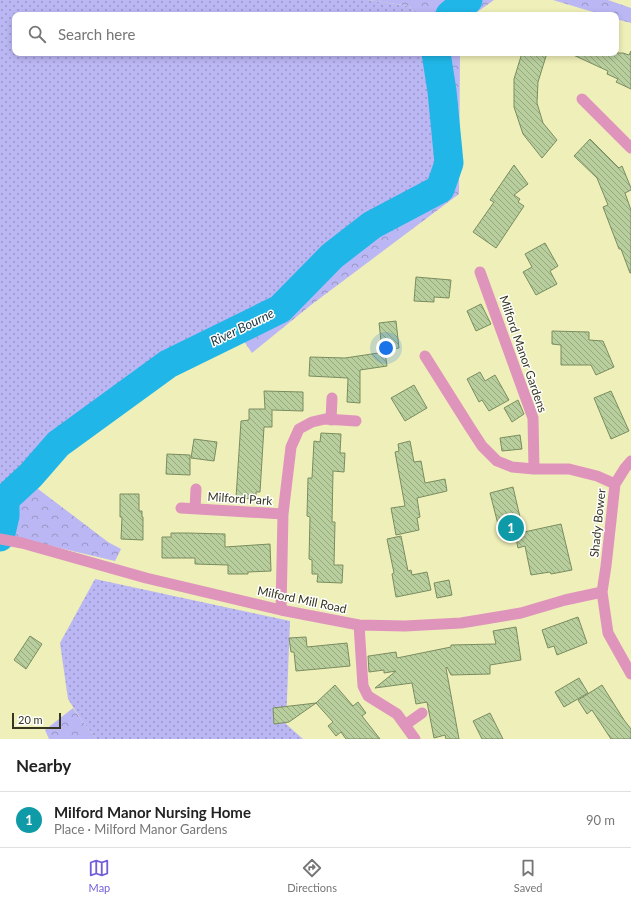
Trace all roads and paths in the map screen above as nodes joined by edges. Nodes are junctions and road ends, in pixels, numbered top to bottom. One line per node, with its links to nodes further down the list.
1 (582, 99): 2 (street)
2 (631, 148)
3 (480, 272): 9 (street, Milford Manor Gardens)
4 (425, 356): 9 (street)
5 (332, 398): 6 (street)
6 (332, 420): 7 (street, Milford Park); 14 (street, Milford Park)
7 (356, 421)
8 (631, 461): 10 (street, Shady Bower)
9 (534, 469): 10 (street)
10 (615, 484): 16 (street, Shady Bower)
11 (196, 489): 13 (street, Milford Park)
12 (181, 508): 13 (street, Milford Park)
13 (195, 509): 14 (street, Milford Park)
14 (283, 514): 17 (street, Milford Park)
15 (0, 539): 17 (street, Milford Mill Road)
16 (602, 592): 18 (street, Milford Mill Road); 19 (street, Shady Bower)
17 (281, 610): 18 (street, Milford Mill Road)
18 (359, 625): 21 (street)
19 (631, 674)
20 (422, 713): 21 (street)
21 (405, 726): 22 (street)
22 (415, 739)

